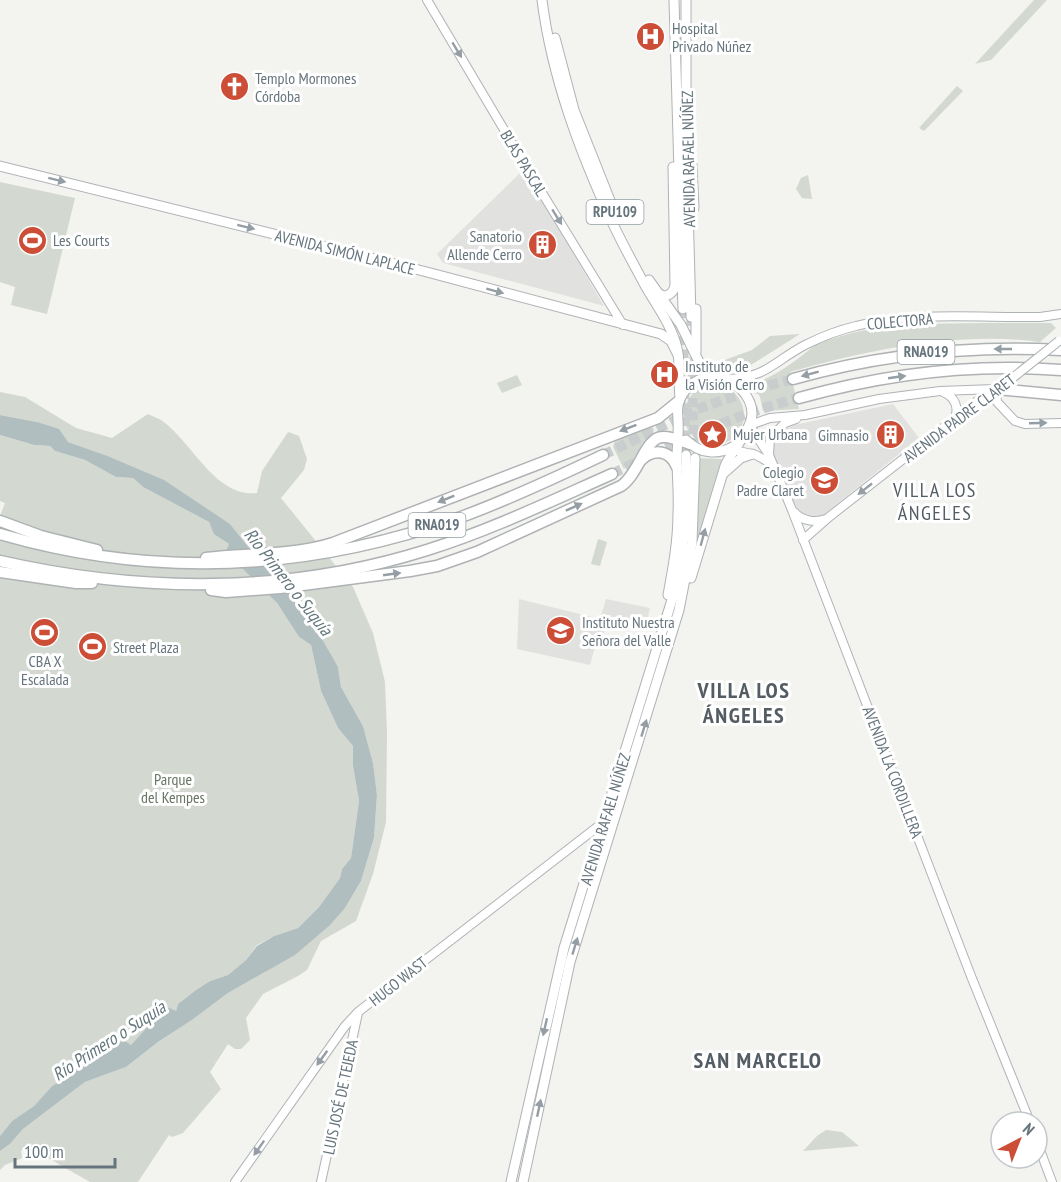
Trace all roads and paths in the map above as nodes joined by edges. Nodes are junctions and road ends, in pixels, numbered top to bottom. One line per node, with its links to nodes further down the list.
1 (427, 0): 12 (main road, BLAS PASCAL, one-way to 12)
2 (542, 0): 14 (main road, RPU109)
3 (548, 0): 8 (main road, RPU109)
4 (674, 0): 6 (main road, AVENIDA RAFAEL NÚÑEZ)
5 (686, 0): 6 (main road, AVENIDA RAFAEL NÚÑEZ)
6 (682, 131): 8 (main road); 9 (main road, AVENIDA RAFAEL NÚÑEZ); 11 (main road, AVENIDA RAFAEL NÚÑEZ); 15 (main road)
7 (0, 166): 12 (main road, AVENIDA SIMÓN LAPLACE, one-way to 12)
8 (657, 292): 15 (main road, RPU109)
9 (683, 309)
10 (1061, 314): 17 (main road, COLECTORA)
11 (691, 317)
12 (623, 325): 14 (main road, AVENIDA SIMÓN LAPLACE)
13 (1060, 344): 18 (highway, RNA019, one-way to 18); 19 (main road, AVENIDA PADRE CLARET, bridge)
14 (678, 355): 23 (main road, RPU109)
15 (696, 357): 17 (main road, RPU109)
16 (1061, 370): 22 (highway, RNA019, one-way to 16)
17 (722, 378): 23 (main road); 28 (main road, RPU109)
18 (793, 379)
19 (1007, 386): 20 (main road); 21 (highway); 26 (main road, AVENIDA PADRE CLARET); 27 (main road, one-way to 27)
20 (940, 391): 24 (main road); 26 (main road)
21 (1061, 394)
22 (799, 398)
23 (679, 399): 25 (main road, RPU109); 44 (highway, one-way to 44)
24 (805, 415): 28 (main road); 35 (main road)
25 (678, 421): 29 (main road); 30 (main road)
26 (953, 421): 40 (main road, AVENIDA PADRE CLARET, one-way to 40)
27 (1061, 423)
28 (750, 426): 31 (main road); 35 (main road, AVENIDA LA CORDILLERA)
29 (677, 440): 30 (highway); 34 (highway); 36 (main road)
30 (690, 444): 31 (main road)
31 (733, 448): 32 (main road); 38 (main road)
32 (752, 454): 35 (main road); 38 (main road)
33 (603, 455): 44 (highway, RNA019)
34 (641, 460): 36 (highway); 48 (highway, one-way to 34)
35 (771, 460): 39 (main road, AVENIDA LA CORDILLERA)
36 (677, 466): 51 (main road)
37 (612, 474): 48 (highway, RNA019)
38 (720, 480): 50 (main road, one-way to 38)
39 (792, 510): 40 (main road); 43 (main road, AVENIDA LA CORDILLERA)
40 (829, 517): 43 (main road, AVENIDA PADRE CLARET)
41 (0, 521): 45 (highway)
42 (0, 534): 45 (highway, RNA019)
43 (803, 540): 55 (main road, AVENIDA LA CORDILLERA)
44 (303, 554): 45 (highway, RNA019)
45 (132, 560)
46 (0, 561): 49 (highway, RNA019)
47 (0, 572): 49 (highway)
48 (333, 577): 49 (highway, RNA019)
49 (127, 581)
50 (681, 601): 51 (main road, AVENIDA RAFAEL NÚÑEZ); 52 (main road, AVENIDA RAFAEL NÚÑEZ, one-way to 50)
51 (661, 642): 53 (main road, AVENIDA RAFAEL NÚÑEZ)
52 (617, 813): 53 (main road, HUGO WAST); 59 (main road, AVENIDA RAFAEL NÚÑEZ, one-way to 52)
53 (604, 822): 54 (main road, HUGO WAST); 58 (main road, AVENIDA RAFAEL NÚÑEZ, one-way to 58)
54 (358, 1012): 56 (main road, HUGO WAST, one-way to 56); 57 (main road, LUIS JOSÉ DE TEJEDA)
55 (1025, 1110)
56 (235, 1182)
57 (321, 1182)
58 (512, 1182)
59 (523, 1182)

